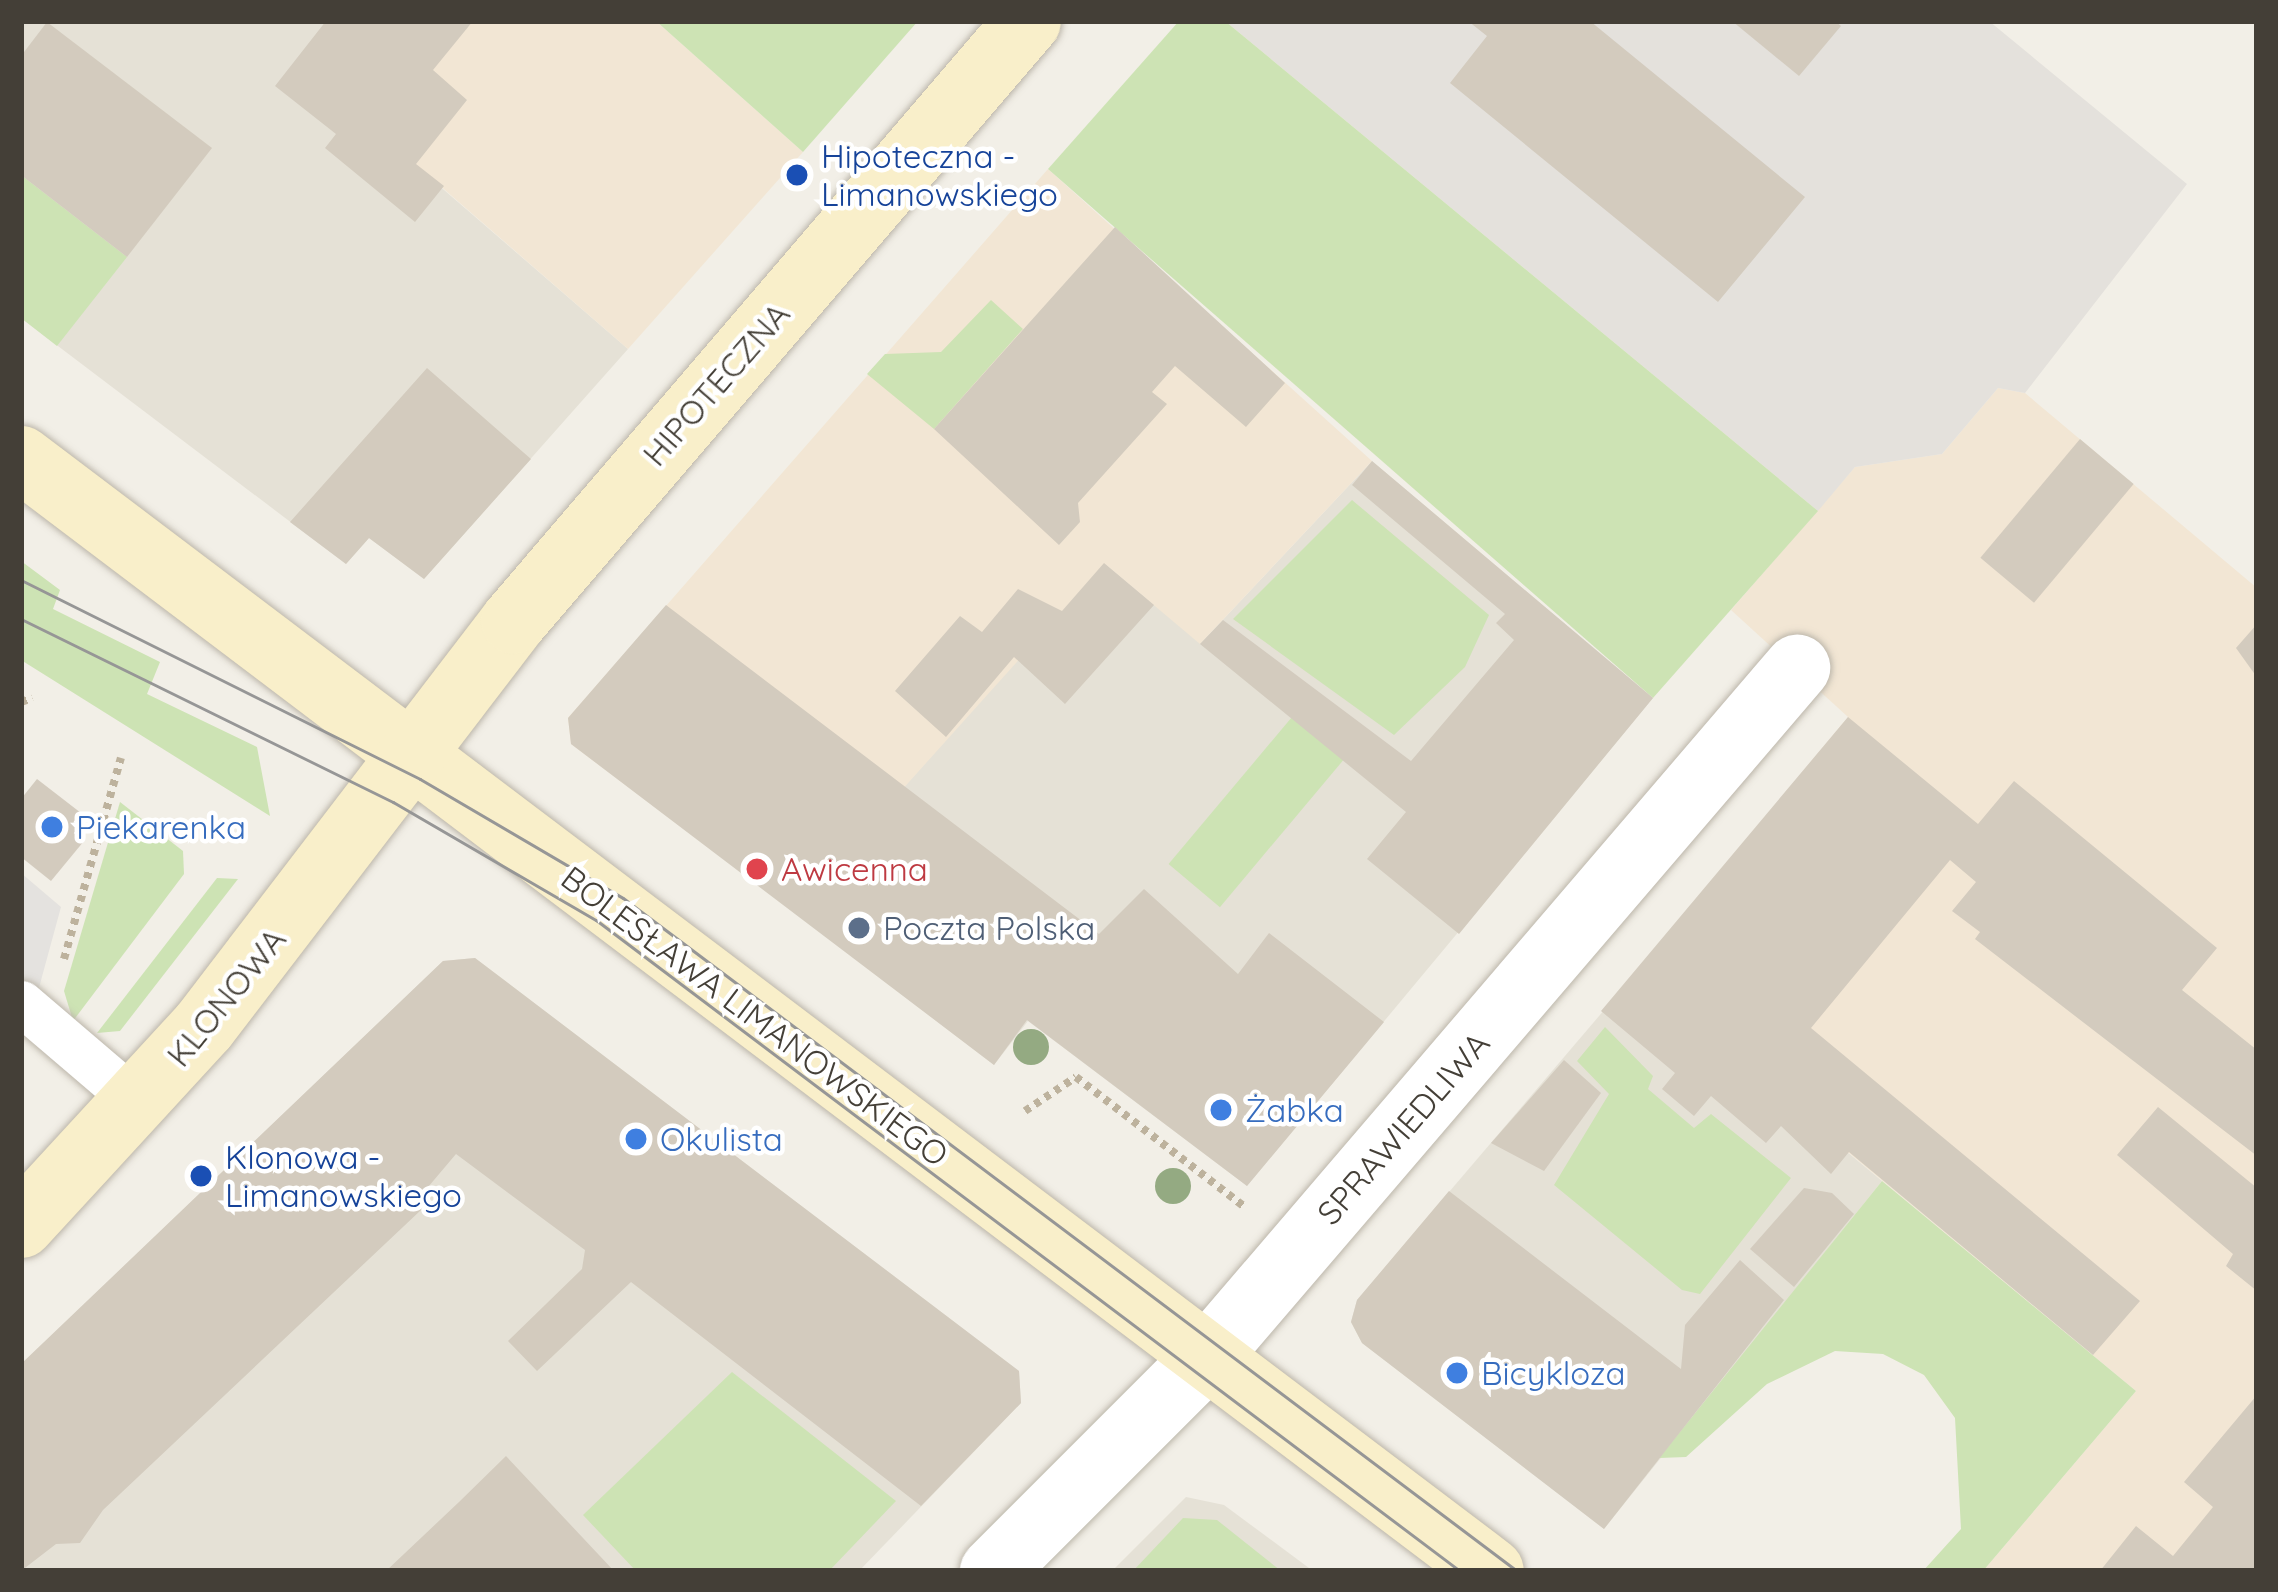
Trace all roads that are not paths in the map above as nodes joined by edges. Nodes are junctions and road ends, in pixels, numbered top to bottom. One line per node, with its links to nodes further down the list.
1 (1028, 21): 4 (street, HIPOTECZNA)
2 (21, 459): 4 (street, BOLESŁAWA LIMANOWSKIEGO)
3 (1797, 668): 8 (street, SPRAWIEDLIWA)
4 (412, 754): 6 (street, KLONOWA); 8 (street, BOLESŁAWA LIMANOWSKIEGO)
5 (21, 1003): 6 (lane)
6 (138, 1103): 7 (street, KLONOWA)
7 (21, 1225)
8 (1206, 1358): 9 (street, SPRAWIEDLIWA); 10 (street, BOLESŁAWA LIMANOWSKIEGO)
9 (993, 1571)
10 (1491, 1571)

